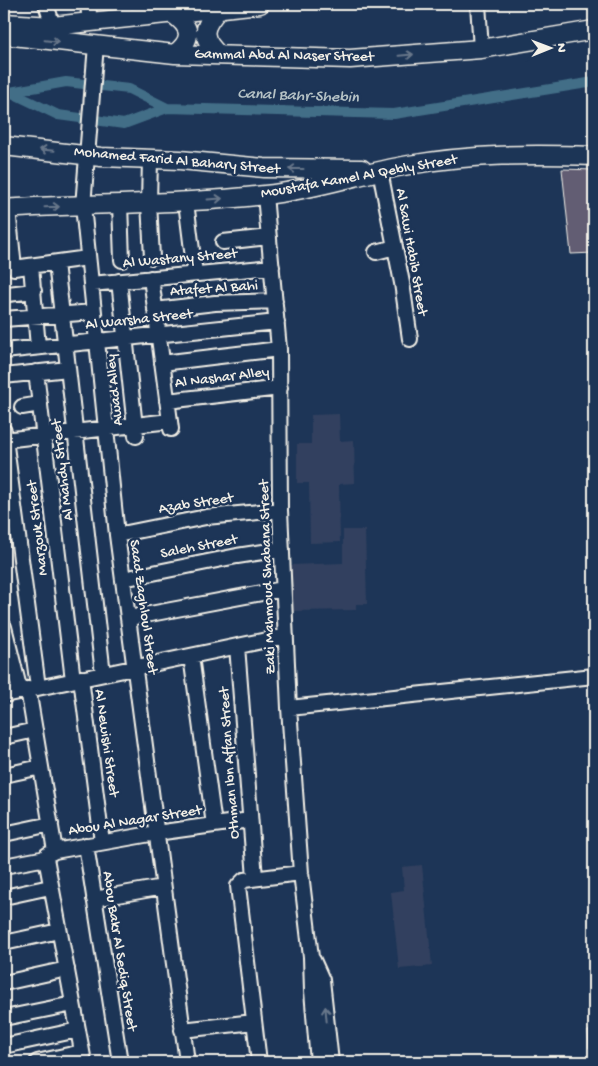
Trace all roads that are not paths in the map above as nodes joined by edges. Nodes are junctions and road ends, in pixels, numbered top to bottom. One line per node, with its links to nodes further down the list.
1 (46, 4): 10 (street)
2 (88, 4): 9 (street)
3 (260, 4): 5 (main road)
4 (478, 4): 13 (street)
5 (226, 7): 6 (main road); 16 (main road)
6 (168, 11): 7 (main road); 15 (main road)
7 (125, 12): 9 (main road)
8 (4, 23): 10 (main road)
9 (90, 23): 10 (main road)
10 (53, 26)
11 (594, 30): 13 (main road, Gammal Abd Al Naser Street)
12 (4, 35): 14 (main road, Gammal Abd Al Naser Street, one-way to 14)
13 (481, 48): 16 (main road, Gammal Abd Al Naser Street, one-way to 13)
14 (96, 52): 15 (main road, Gammal Abd Al Naser Street); 18 (street, Saad Zaghloul Street)
15 (175, 54): 16 (main road, Gammal Abd Al Naser Street)
16 (219, 55)
17 (4, 146): 18 (main road, Mohamed Farid Al Bahary Street, one-way to 17)
18 (87, 150): 20 (main road, Mohamed Farid Al Bahary Street); 26 (street, Saad Zaghloul Street)
19 (594, 156): 21 (main road, Moustafa Kamel Al Qebly Street)
20 (150, 159): 21 (main road, Mohamed Farid Al Bahary Street, one-way to 20); 24 (street)
21 (380, 170): 22 (main road, Moustafa Kamel Al Qebly Street); 30 (street, Al Sawi Habib Street)
22 (265, 195): 23 (main road, Moustafa Kamel Al Qebly Street, one-way to 22); 28 (street, Zaki Mahmoud Shabana Street)
23 (186, 202): 24 (main road, Moustafa Kamel Al Qebly Street); 38 (street)
24 (148, 203): 25 (main road, Moustafa Kamel Al Qebly Street); 32 (street)
25 (120, 204): 26 (main road, Moustafa Kamel Al Qebly Street); 34 (street)
26 (83, 206): 27 (main road, Moustafa Kamel Al Qebly Street, one-way to 26); 33 (street, Saad Zaghloul Street)
27 (6, 209): 36 (street)
28 (269, 238): 29 (street); 37 (street, Zaki Mahmoud Shabana Street)
29 (224, 242)
30 (395, 248): 31 (street); 53 (street, Al Sawi Habib Street)
31 (376, 252)
32 (152, 257)
33 (88, 258): 35 (street); 41 (street, Saad Zaghloul Street)
34 (122, 260)
35 (56, 263): 36 (street); 47 (street, Al Mahdy Street)
36 (31, 266): 42 (street)
37 (272, 267): 38 (street, Al Wastany Street); 44 (street, Zaki Mahmoud Shabana Street)
38 (194, 274): 39 (street, Al Wastany Street)
39 (151, 278): 40 (street, Al Wastany Street); 45 (street)
40 (119, 281): 41 (street, Al Wastany Street); 52 (street, Awad Alley)
41 (91, 284): 46 (street, Saad Zaghloul Street)
42 (34, 291): 43 (street); 48 (street)
43 (8, 294)
44 (275, 301): 45 (street, Atafet Al Bahi); 50 (street, Zaki Mahmoud Shabana Street)
45 (155, 310): 51 (street)
46 (94, 312): 47 (street); 54 (street, Saad Zaghloul Street)
47 (62, 314): 48 (street); 55 (street, Al Mahdy Street)
48 (36, 316): 49 (street); 56 (street)
49 (4, 319)
50 (277, 322): 51 (street, Al Warsha Street); 57 (street, Zaki Mahmoud Shabana Street)
51 (158, 334): 52 (street, Al Warsha Street); 59 (street)
52 (126, 338): 54 (street, Al Warsha Street); 69 (street, Awad Alley)
53 (410, 339)
54 (97, 341): 55 (street, Al Warsha Street); 67 (street, Saad Zaghloul Street)
55 (66, 344): 56 (street, Al Warsha Street); 60 (street, Al Mahdy Street)
56 (38, 347): 58 (street, Al Warsha Street)
57 (279, 348): 59 (street); 63 (street, Zaki Mahmoud Shabana Street)
58 (4, 351)
59 (162, 363): 64 (street)
60 (68, 369): 61 (street); 68 (street, Al Mahdy Street)
61 (36, 372): 62 (street); 65 (street, Marzouk Street)
62 (4, 376)
63 (280, 388): 64 (street, Al Nashar Alley); 72 (street, Zaki Mahmoud Shabana Street)
64 (167, 401): 69 (street)
65 (40, 404): 66 (street); 70 (street, Marzouk Street)
66 (22, 407)
67 (106, 428): 68 (street); 69 (street); 73 (street, Saad Zaghloul Street)
68 (75, 431): 70 (street); 84 (street, Al Mahdy Street)
69 (136, 431)
70 (43, 435): 71 (street); 86 (street, Marzouk Street)
71 (4, 437): 87 (street)
72 (280, 510): 73 (street, Azab Street); 74 (street, Zaki Mahmoud Shabana Street)
73 (117, 535): 75 (street, Saad Zaghloul Street)
74 (282, 549): 75 (street, Saleh Street); 76 (street, Zaki Mahmoud Shabana Street)
75 (123, 578): 77 (street, Saad Zaghloul Street)
76 (283, 589): 77 (street); 79 (street, Zaki Mahmoud Shabana Street)
77 (129, 618): 83 (street, Saad Zaghloul Street)
78 (4, 627): 81 (street)
79 (286, 636): 80 (street); 89 (street, Zaki Mahmoud Shabana Street)
80 (237, 646): 82 (street); 94 (street, Othman Ibn Affan Street)
81 (7, 655): 87 (street)
82 (191, 656): 83 (street); 96 (street)
83 (136, 667): 84 (street); 97 (street, Saad Zaghloul Street)
84 (103, 674): 86 (street)
85 (594, 676): 89 (street)
86 (77, 679): 87 (street); 99 (street, Al Newishi Street)
87 (29, 689): 88 (street); 90 (street)
88 (4, 695)
89 (290, 708): 103 (street, Zaki Mahmoud Shabana Street)
90 (35, 730): 91 (street); 92 (street)
91 (4, 737)
92 (41, 767): 93 (street); 95 (street)
93 (4, 775)
94 (250, 820): 96 (street, Abou Al Nagar Street); 104 (street, Othman Ibn Affan Street)
95 (51, 824): 98 (street); 101 (street)
96 (214, 825): 97 (street, Abou Al Nagar Street)
97 (156, 833): 99 (street, Abou Al Nagar Street); 106 (street, Saad Zaghloul Street)
98 (4, 834)
99 (102, 842): 100 (street, Abou Al Nagar Street)
100 (86, 845): 101 (street, Abou Al Nagar Street); 108 (street, Abou Bakr Al Sediq Street)
101 (50, 854): 102 (street, Abou Al Nagar Street); 105 (street)
102 (4, 866)
103 (301, 873): 104 (street); 111 (street, Zaki Mahmoud Shabana Street)
104 (255, 878): 116 (street)
105 (50, 887): 107 (street); 109 (street)
106 (163, 887): 108 (street); 118 (street, Saad Zaghloul Street)
107 (4, 896)
108 (94, 899): 122 (street, Abou Bakr Al Sediq Street)
109 (59, 931): 110 (street); 112 (street)
110 (4, 943)
111 (311, 957): 125 (street, Zaki Mahmoud Shabana Street); 126 (street, Zaki Mahmoud Shabana Street, one-way to 111)
112 (67, 969): 113 (street); 114 (street)
113 (4, 983)
114 (73, 1004): 115 (street); 117 (street)
115 (4, 1018)
116 (254, 1022): 118 (street); 124 (street)
117 (78, 1030): 119 (street); 120 (street)
118 (182, 1030): 123 (street, Saad Zaghloul Street)
119 (4, 1046)
120 (83, 1057): 121 (street)
121 (37, 1062)
122 (120, 1062)
123 (187, 1062)
124 (260, 1062)
125 (318, 1062)
126 (331, 1062)

